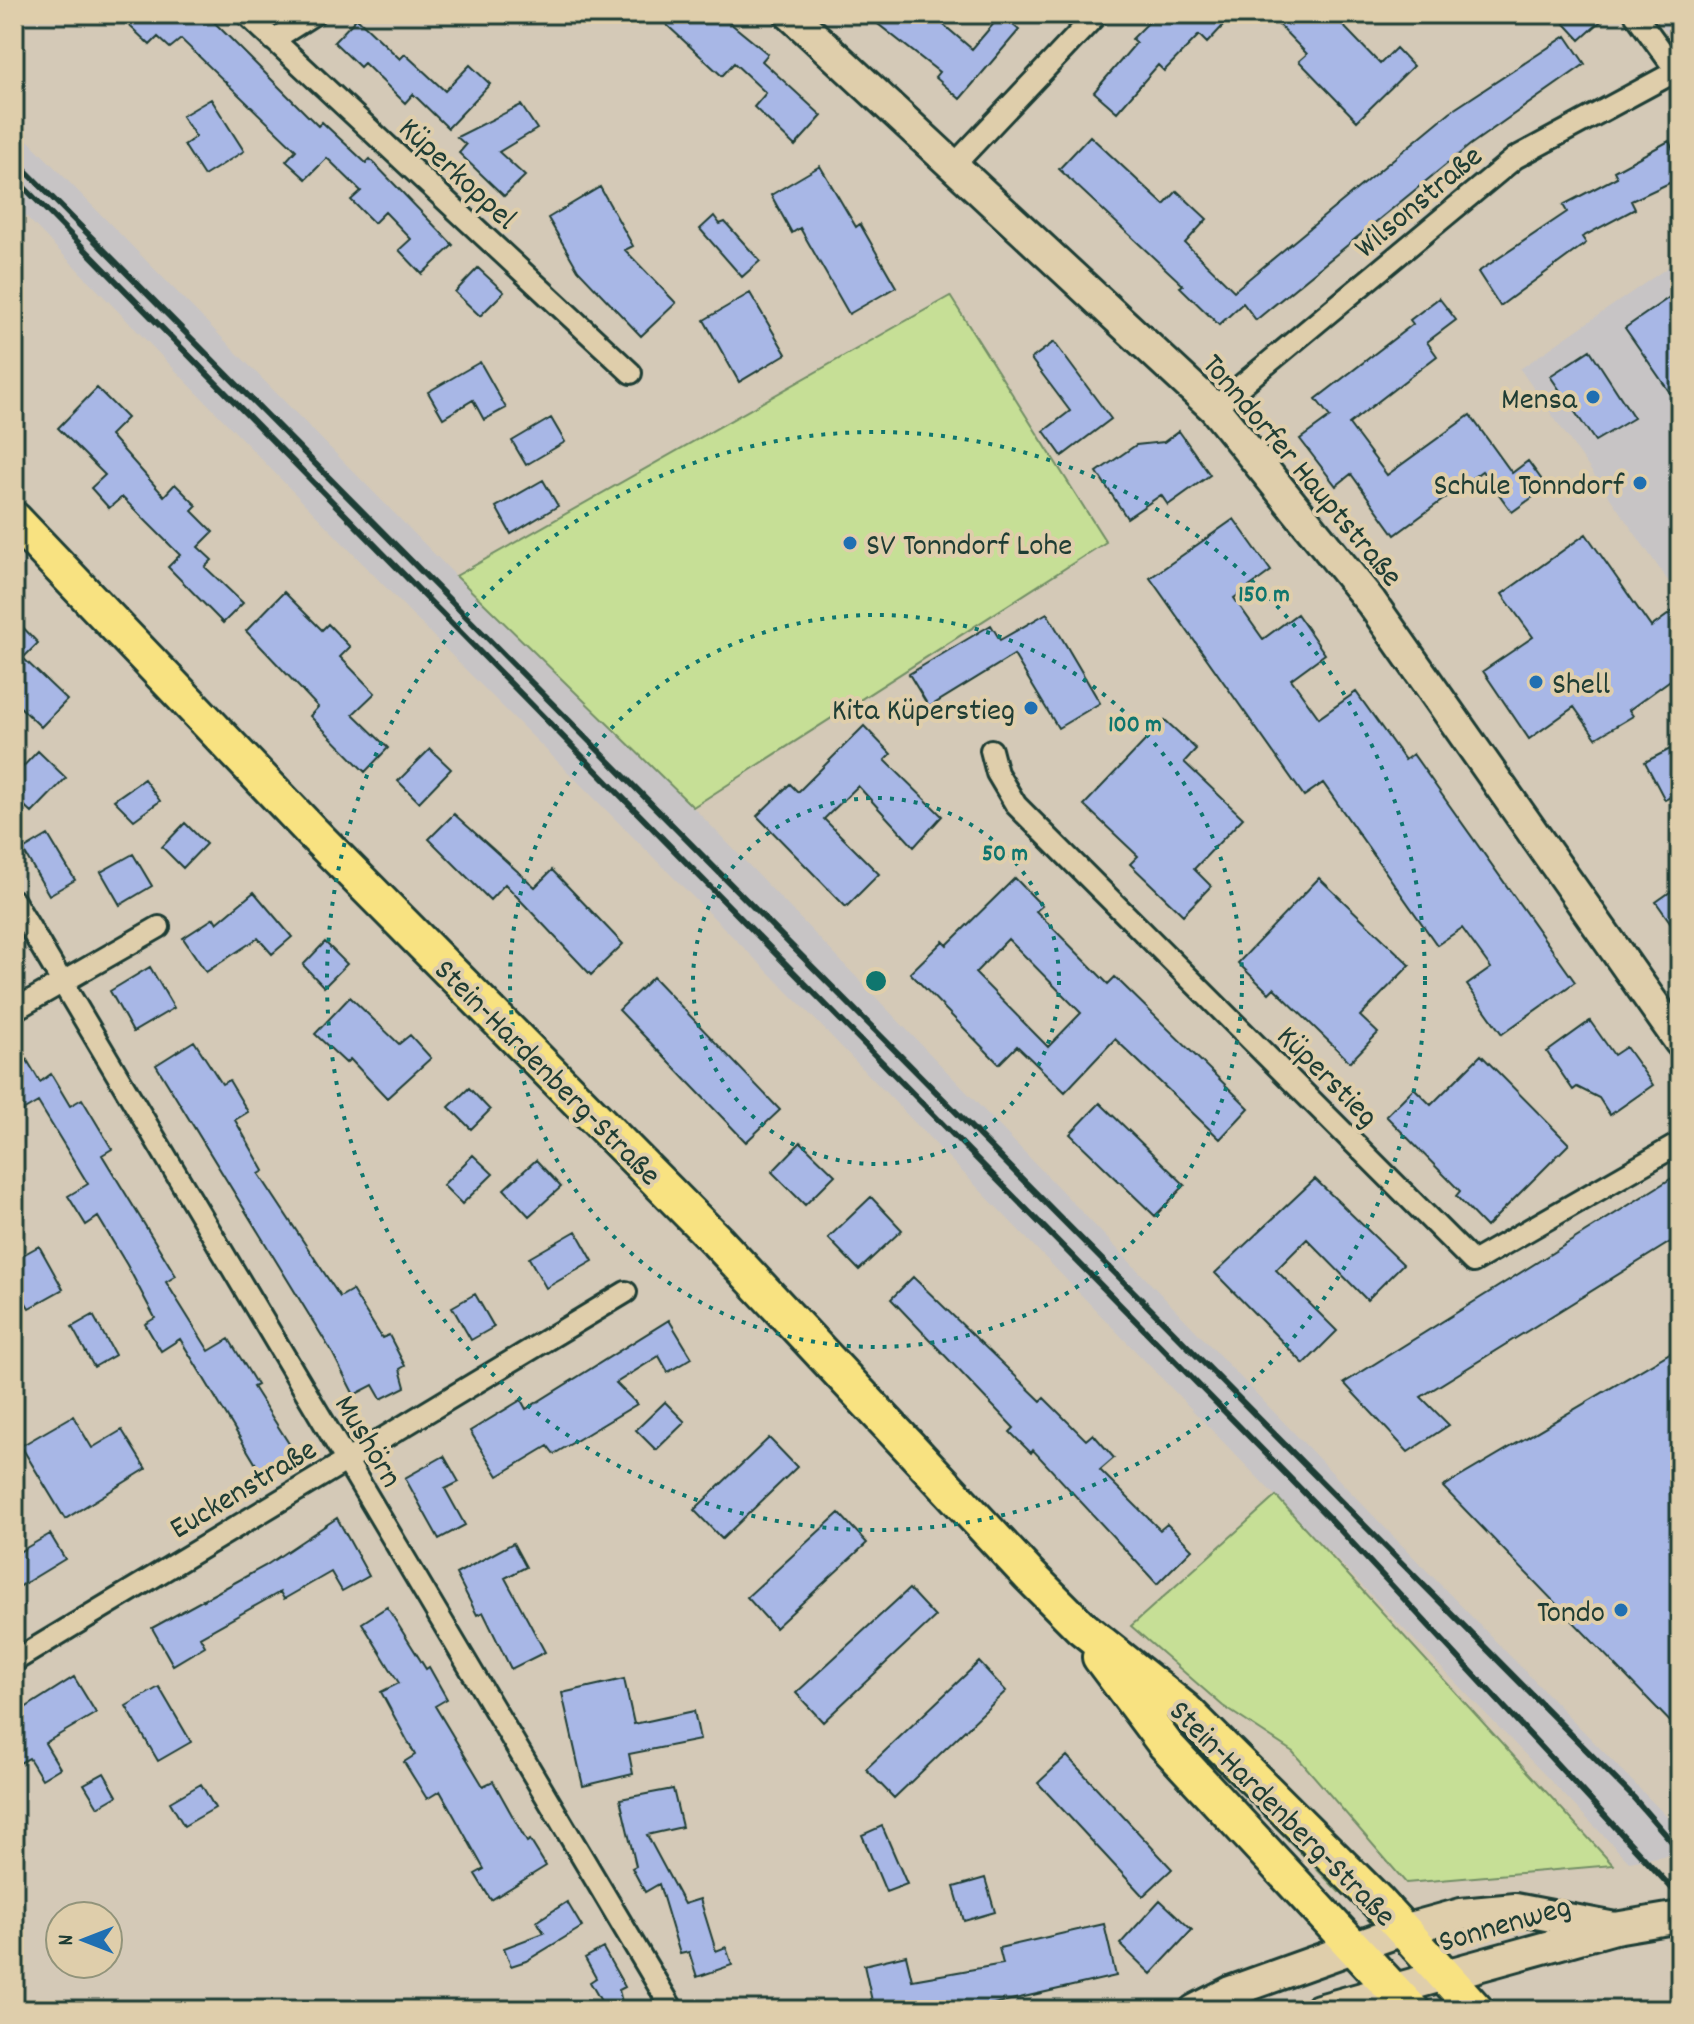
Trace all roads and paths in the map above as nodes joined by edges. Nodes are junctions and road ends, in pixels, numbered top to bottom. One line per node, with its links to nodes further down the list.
1 (246, 14): 6 (street, Küperkoppel)
2 (314, 14): 6 (street)
3 (790, 14): 8 (main road, Tonndorfer Hauptstraße)
4 (1097, 14): 8 (street)
5 (1635, 14): 7 (street)
6 (273, 40): 9 (street, Küperkoppel)
7 (1679, 72): 10 (street, Wilsonstraße)
8 (954, 165): 10 (main road, Tonndorfer Hauptstraße)
9 (631, 373)
10 (1214, 408): 17 (main road, Tonndorfer Hauptstraße)
11 (14, 519): 21 (main road, Stein-Hardenberg-Straße)
12 (991, 750): 18 (street, Küperstieg)
13 (14, 901): 15 (street, Mushörn)
14 (159, 927): 15 (street)
15 (62, 982): 16 (street); 20 (street, Mushörn)
16 (14, 1010)
17 (1680, 1042)
18 (1680, 1143)
19 (626, 1292): 20 (street, Euckenstraße)
20 (346, 1460): 22 (street, Euckenstraße); 29 (street, Mushörn)
21 (1081, 1627): 25 (main road, Stein-Hardenberg-Straße); 26 (main road, Stein-Hardenberg-Straße)
22 (14, 1661)
23 (1680, 1917): 24 (main road, Sonnenweg)
24 (1615, 1928): 25 (main road, Sonnenweg); 27 (main road, Sonnenweg)
25 (1403, 1930): 26 (main road, Sonnenweg); 27 (main road, Stein-Hardenberg-Straße)
26 (1355, 1948): 28 (main road, Stein-Hardenberg-Straße); 30 (main road, Sonnenweg)
27 (1446, 1976): 28 (main road, Sonnenweg); 32 (main road, Stein-Hardenberg-Straße)
28 (1403, 2000): 31 (main road, Sonnenweg)
29 (673, 2010)
30 (1195, 2010)
31 (1319, 2010)
32 (1476, 2010)

